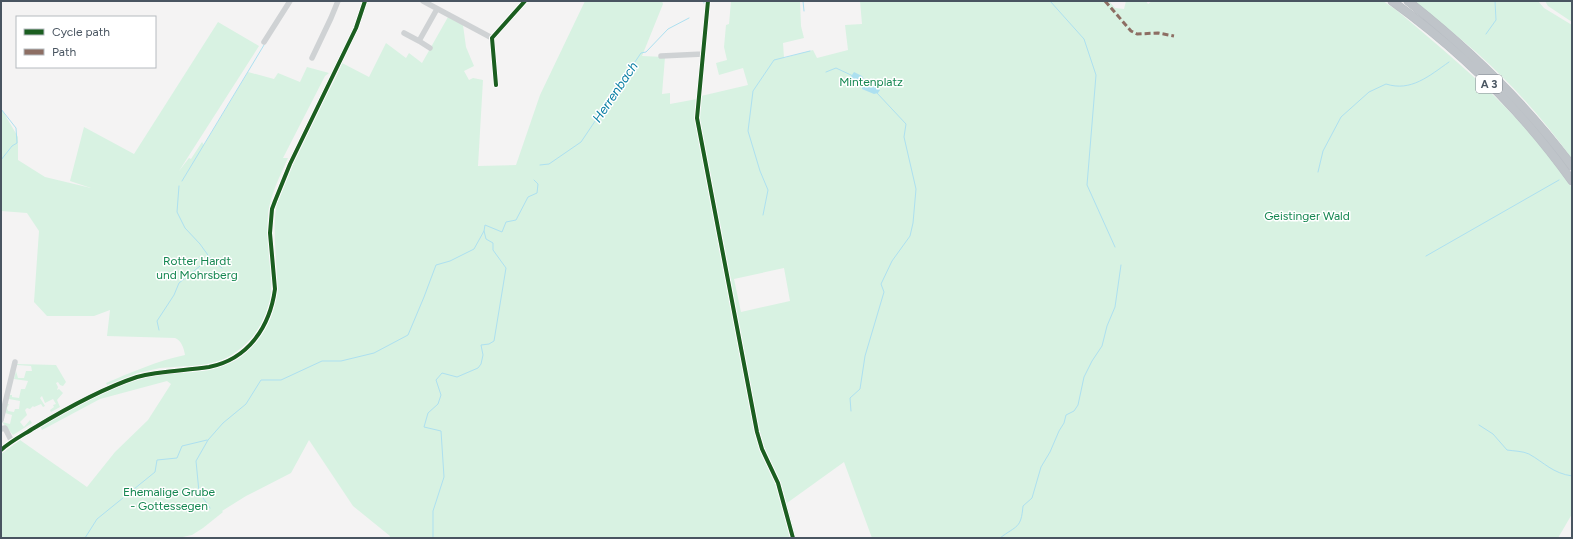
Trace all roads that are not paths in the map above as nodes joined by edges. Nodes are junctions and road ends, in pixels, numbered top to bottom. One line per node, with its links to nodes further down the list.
1 (290, 1): 13 (street)
2 (338, 1): 17 (street)
3 (365, 1): 24 (street)
4 (423, 1): 9 (street)
5 (525, 1): 11 (street)
6 (708, 1): 15 (street)
7 (1392, 1): 20 (highway, A 3)
8 (1408, 1): 19 (highway, A 3)
9 (437, 9): 11 (street); 12 (street)
10 (404, 34): 12 (street)
11 (492, 38): 18 (street)
12 (419, 41): 14 (street)
13 (264, 42)
14 (430, 48)
15 (702, 54): 16 (street); 26 (street)
16 (661, 56)
17 (312, 58)
18 (496, 85)
19 (1572, 166)
20 (1572, 181)
21 (15, 362): 22 (street)
22 (1, 420)
23 (1, 429): 24 (street)
24 (12, 442): 25 (street)
25 (1, 450)
26 (793, 538)

